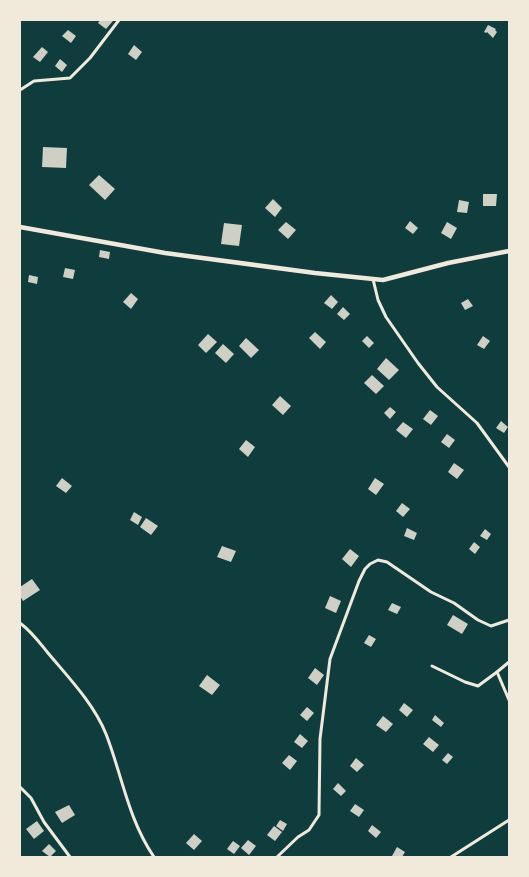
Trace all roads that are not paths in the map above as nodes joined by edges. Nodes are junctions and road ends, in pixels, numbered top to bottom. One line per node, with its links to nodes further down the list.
1 (119, 20): 2 (street)
2 (20, 90)
3 (20, 227): 5 (main road)
4 (509, 251): 5 (main road)
5 (373, 279): 6 (street)
6 (509, 467)
7 (509, 620): 17 (street)
8 (20, 623): 16 (street)
9 (509, 662): 11 (street)
10 (432, 666): 11 (street)
11 (497, 672): 12 (street)
12 (509, 700)
13 (20, 787): 15 (street)
14 (509, 820): 18 (street)
15 (70, 857)
16 (154, 857)
17 (277, 857)
18 (451, 857)

